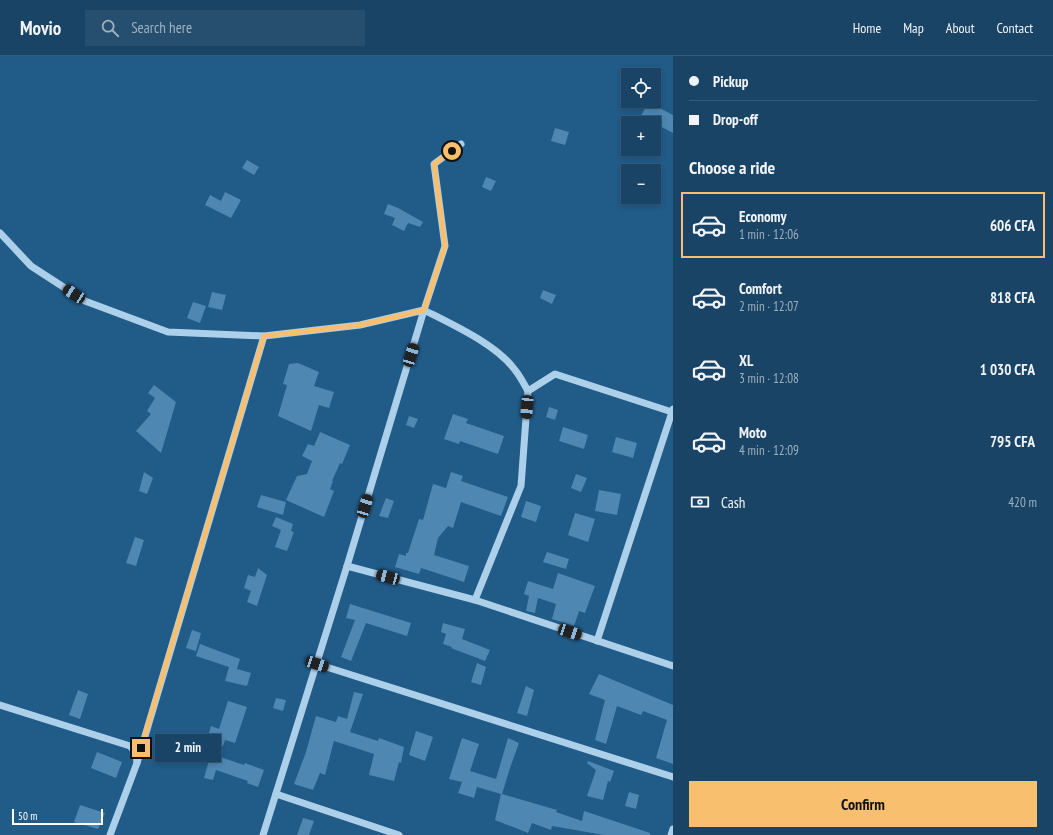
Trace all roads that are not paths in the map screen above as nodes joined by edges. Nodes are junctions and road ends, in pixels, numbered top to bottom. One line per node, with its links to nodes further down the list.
1 (461, 144): 3 (street)
2 (0, 233): 4 (street)
3 (424, 310): 4 (street); 5 (street); 7 (street)
4 (264, 336): 13 (street)
5 (528, 391): 6 (street); 8 (street)
6 (672, 410): 9 (street)
7 (347, 566): 8 (street); 10 (street)
8 (475, 600): 9 (street)
9 (597, 640): 11 (street)
10 (317, 664): 14 (street); 15 (street)
11 (673, 666)
12 (0, 705): 13 (street)
13 (137, 763): 17 (street)
14 (673, 777)
15 (276, 794): 18 (street); 19 (street)
16 (673, 829): 20 (street)
17 (110, 835)
18 (263, 835)
19 (399, 835)
20 (671, 835)

